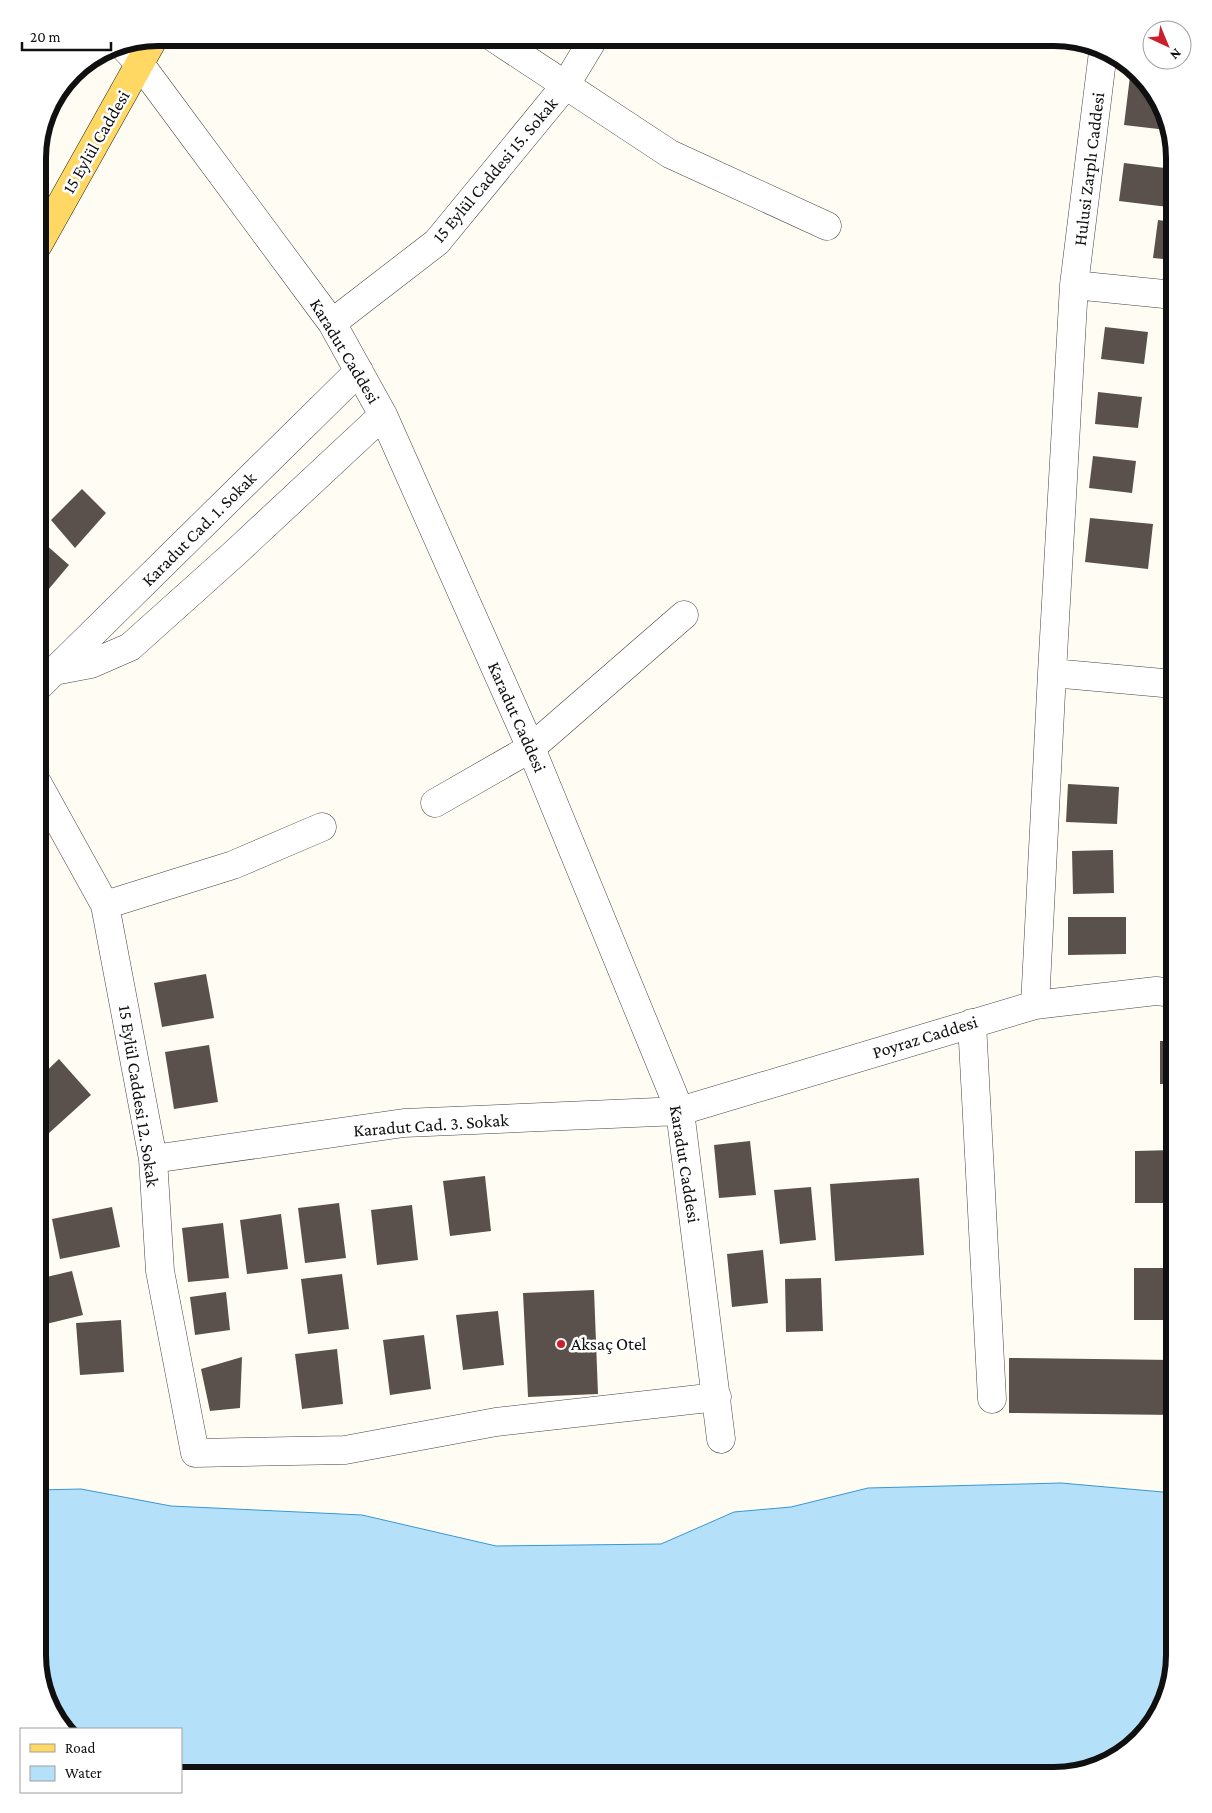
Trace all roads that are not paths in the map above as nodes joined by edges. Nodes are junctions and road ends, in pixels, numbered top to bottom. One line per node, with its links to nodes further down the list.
1 (506, 46): 5 (street)
2 (589, 46): 5 (street, 15 Eylül Caddesi 15. Sokak)
3 (131, 54): 7 (main road, 15 Eylül Caddesi); 10 (street, Karadut Caddesi)
4 (1102, 58): 8 (street, Hulusi Zarplı Caddesi)
5 (566, 86): 6 (street); 10 (street, 15 Eylül Caddesi 15. Sokak)
6 (827, 226)
7 (46, 229)
8 (1074, 285): 9 (street); 14 (street, Hulusi Zarplı Caddesi)
9 (1166, 295)
10 (332, 323): 11 (street, Karadut Caddesi)
11 (358, 371): 12 (street, Karadut Caddesi); 15 (street, Karadut Cad. 1. Sokak)
12 (383, 414): 15 (street); 17 (street, Karadut Caddesi)
13 (684, 615): 17 (street)
14 (1052, 672): 16 (street); 23 (street, Hulusi Zarplı Caddesi)
15 (46, 679)
16 (1166, 683)
17 (531, 748): 19 (street); 25 (street, Karadut Caddesi)
18 (46, 798): 21 (street, 15 Eylül Caddesi 12. Sokak)
19 (435, 802)
20 (322, 826): 21 (street)
21 (105, 905): 26 (street, 15 Eylül Caddesi 12. Sokak)
22 (1166, 992): 23 (street, Poyraz Caddesi)
23 (1035, 1005): 24 (street, Poyraz Caddesi)
24 (972, 1023): 25 (street, Poyraz Caddesi); 28 (street)
25 (680, 1112): 26 (street, Karadut Cad. 3. Sokak); 27 (street, Karadut Caddesi)
26 (153, 1159): 27 (street, 15 Eylül Caddesi 12. Sokak)
27 (717, 1397): 29 (street, Karadut Caddesi)
28 (992, 1399)
29 (721, 1439)

